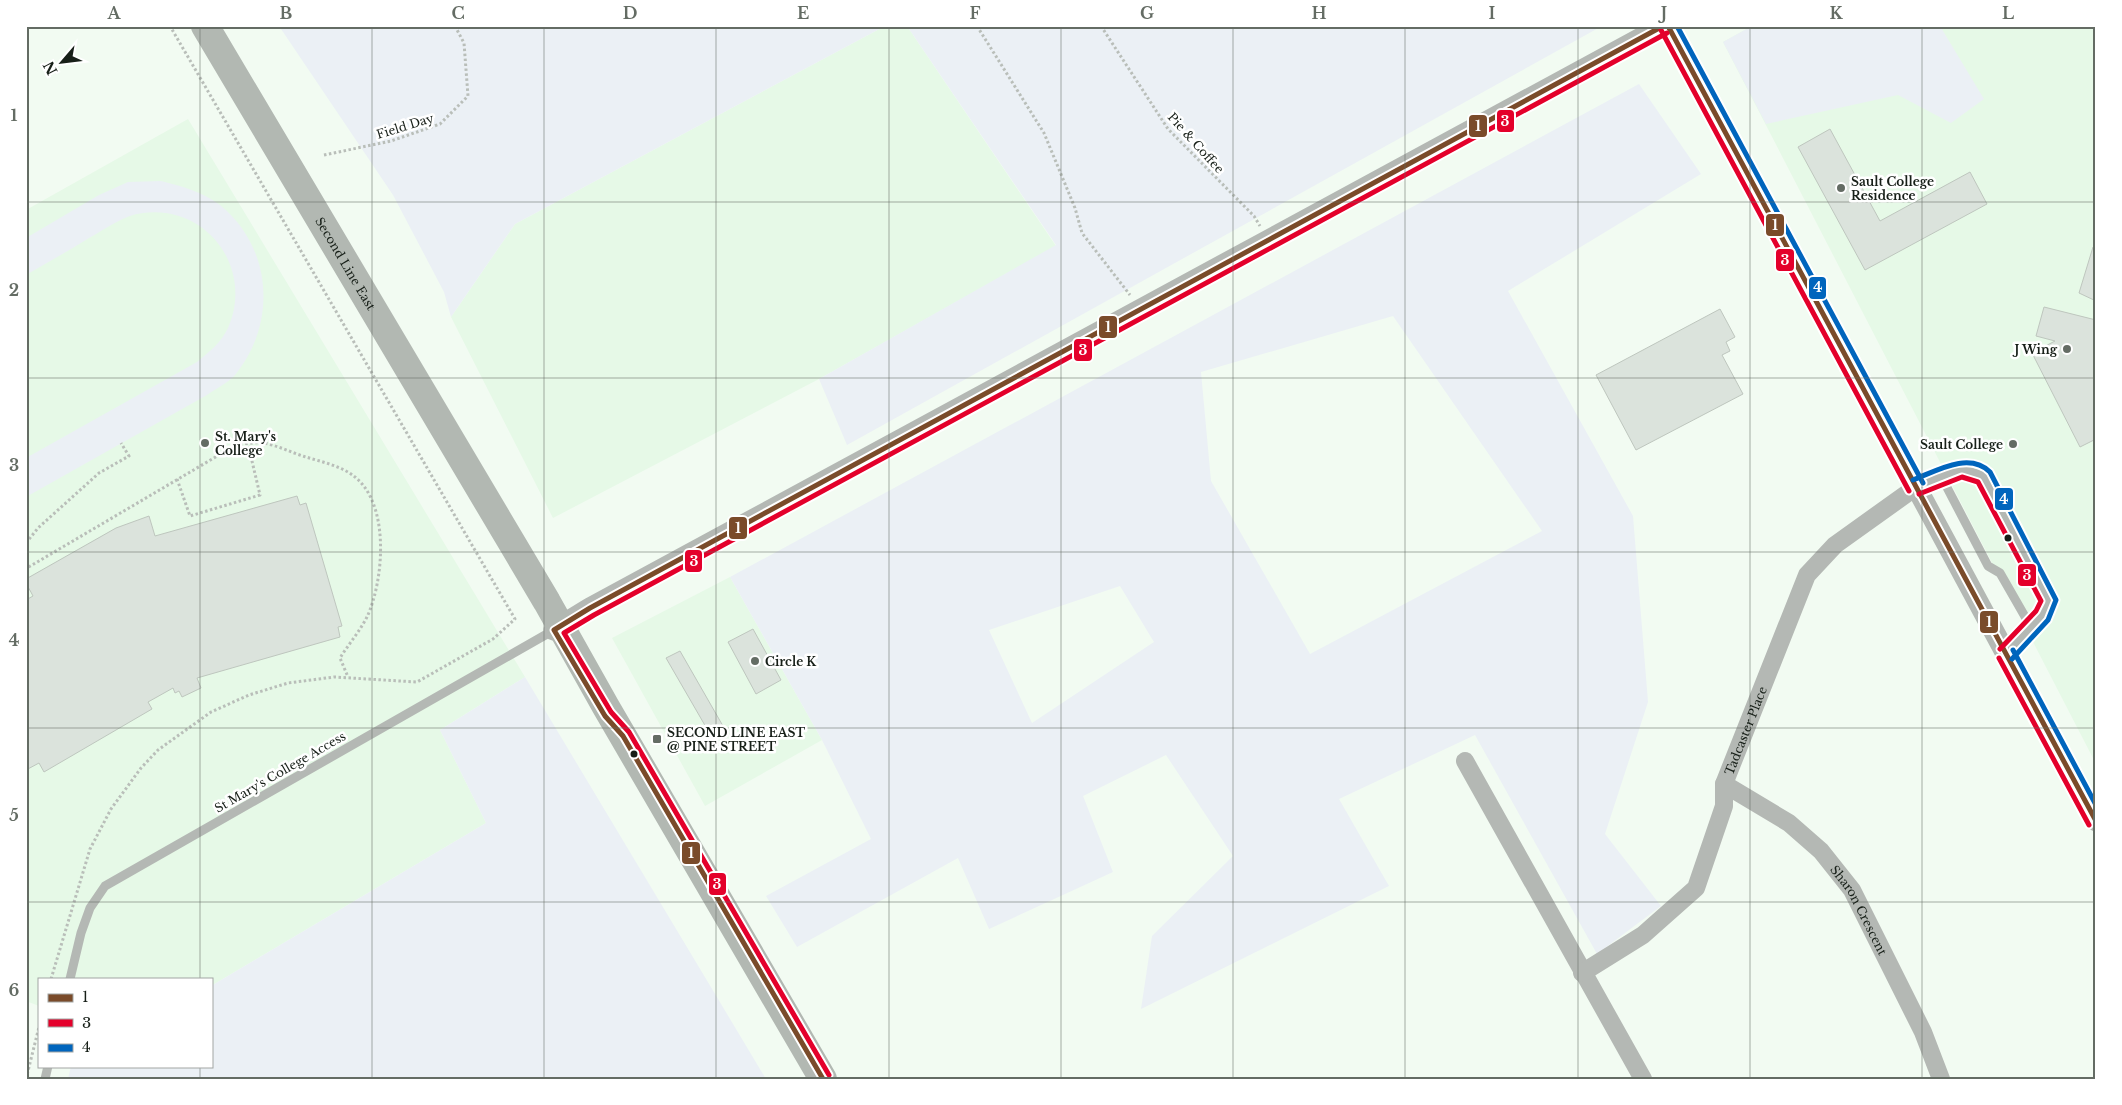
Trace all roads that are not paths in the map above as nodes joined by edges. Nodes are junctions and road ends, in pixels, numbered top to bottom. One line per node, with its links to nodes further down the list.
1 (205, 26): 6 (highway, Second Line East)
2 (1663, 26): 6 (street)
3 (1668, 26): 5 (street)
4 (1940, 476): 5 (lane); 7 (lane); 7 (lane)
5 (1916, 487): 8 (street); 10 (street, Tadcaster Place)
6 (557, 627): 13 (lane, St Mary's College Access); 14 (highway, Second Line East)
7 (2031, 627): 8 (lane)
8 (2006, 654): 11 (street)
9 (1465, 761): 12 (street)
10 (1724, 784): 12 (street, Tadcaster Place); 16 (street, Sharon Crescent)
11 (2096, 821)
12 (1582, 973): 15 (street)
13 (70, 978)
14 (823, 1079)
15 (1643, 1079)
16 (1941, 1079)

